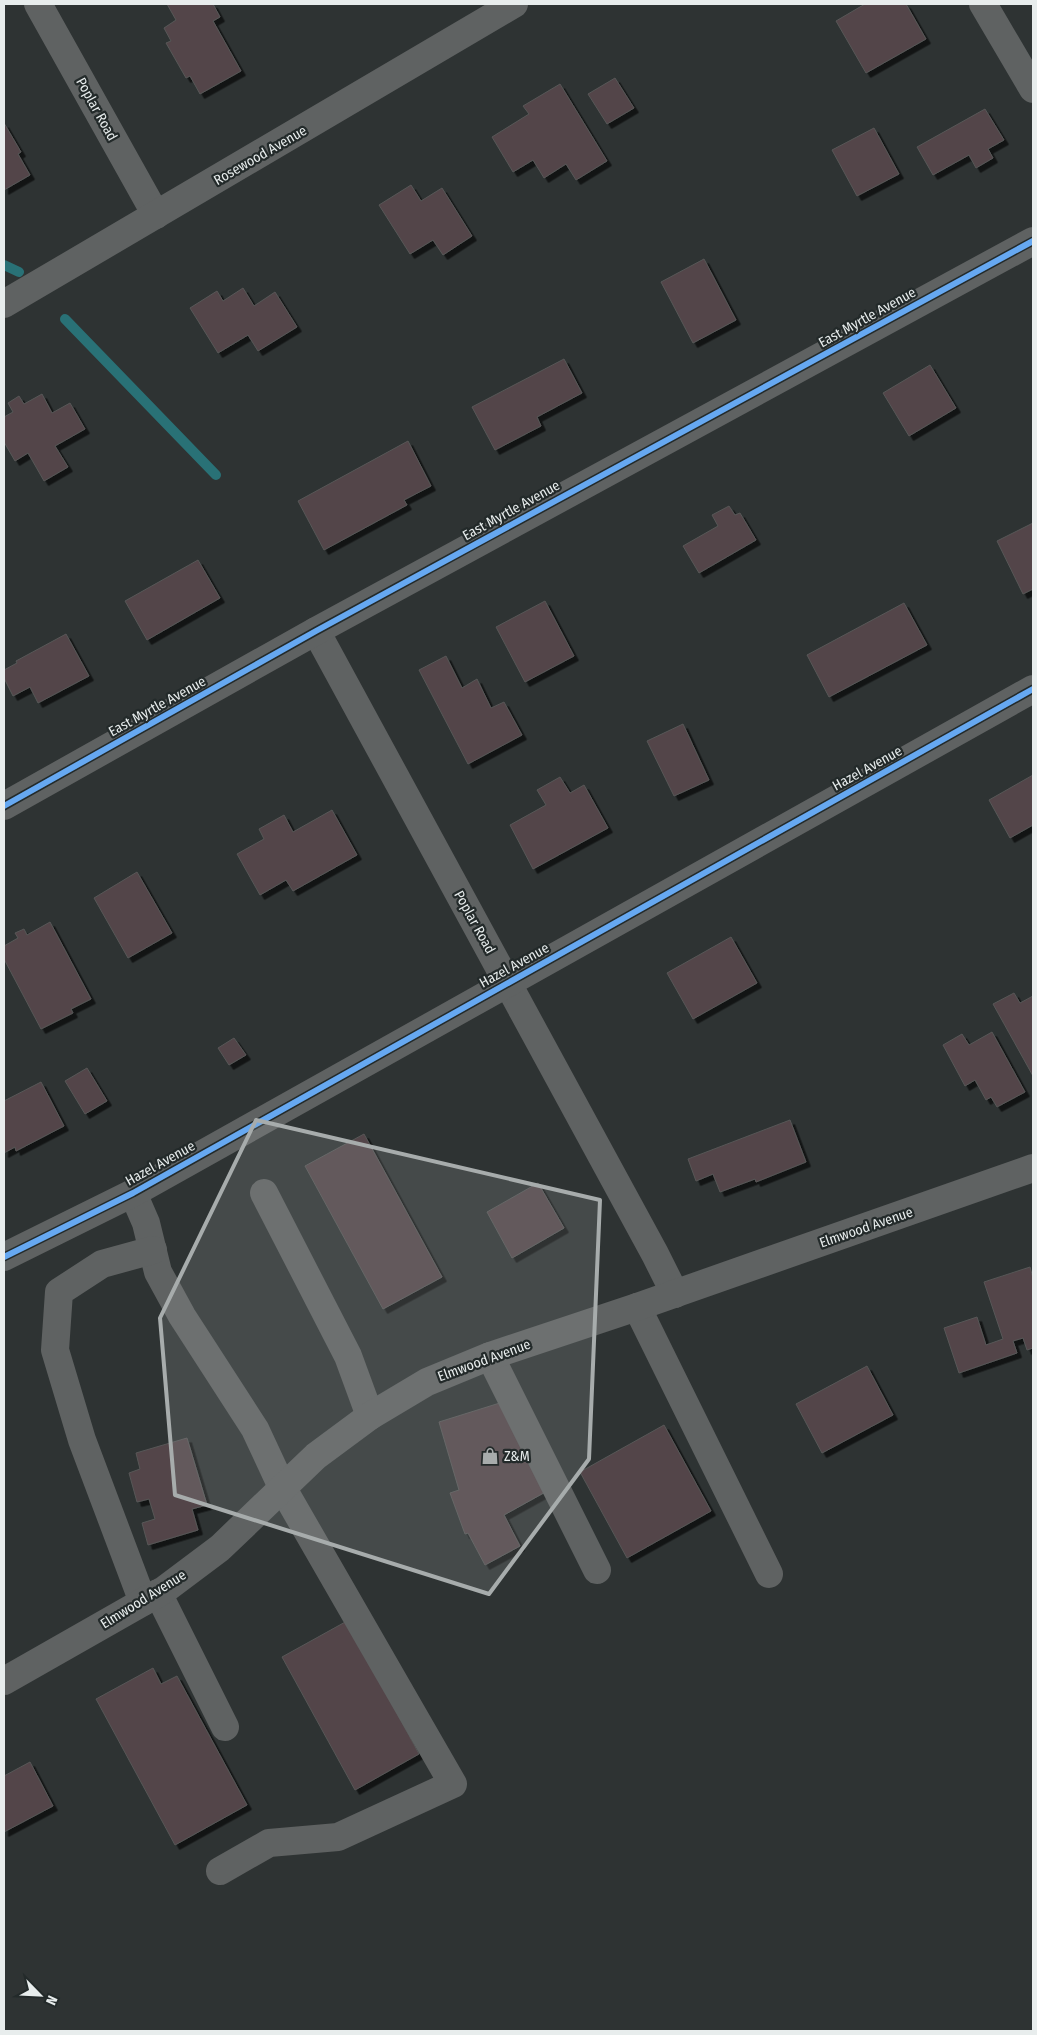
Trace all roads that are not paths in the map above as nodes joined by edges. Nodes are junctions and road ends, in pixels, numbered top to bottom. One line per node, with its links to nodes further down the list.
1 (38, 4): 5 (street, Poplar Road)
2 (514, 4): 5 (street, Rosewood Avenue)
3 (983, 4): 4 (street)
4 (1033, 89)
5 (156, 215): 7 (street, Rosewood Avenue)
6 (1033, 241): 8 (street, East Myrtle Avenue)
7 (4, 304)
8 (316, 631): 10 (street, East Myrtle Avenue); 11 (street, Poplar Road)
9 (1033, 689): 11 (street, Hazel Avenue)
10 (4, 806)
11 (509, 983): 13 (street, Hazel Avenue); 17 (street, Poplar Road)
12 (1033, 1168): 17 (street, Elmwood Avenue)
13 (133, 1193): 15 (street); 16 (street, Hazel Avenue)
14 (264, 1193): 20 (street)
15 (153, 1250): 21 (street); 24 (street)
16 (4, 1257)
17 (674, 1294): 18 (street, Elmwood Avenue)
18 (637, 1308): 19 (street, Elmwood Avenue); 23 (street)
19 (490, 1356): 20 (street, Elmwood Avenue); 22 (street)
20 (370, 1416): 21 (street, Elmwood Avenue)
21 (282, 1487): 24 (street, Elmwood Avenue); 27 (street)
22 (597, 1570)
23 (769, 1574)
24 (151, 1597): 25 (street, Elmwood Avenue); 26 (street)
25 (4, 1681)
26 (225, 1727)
27 (220, 1872)

